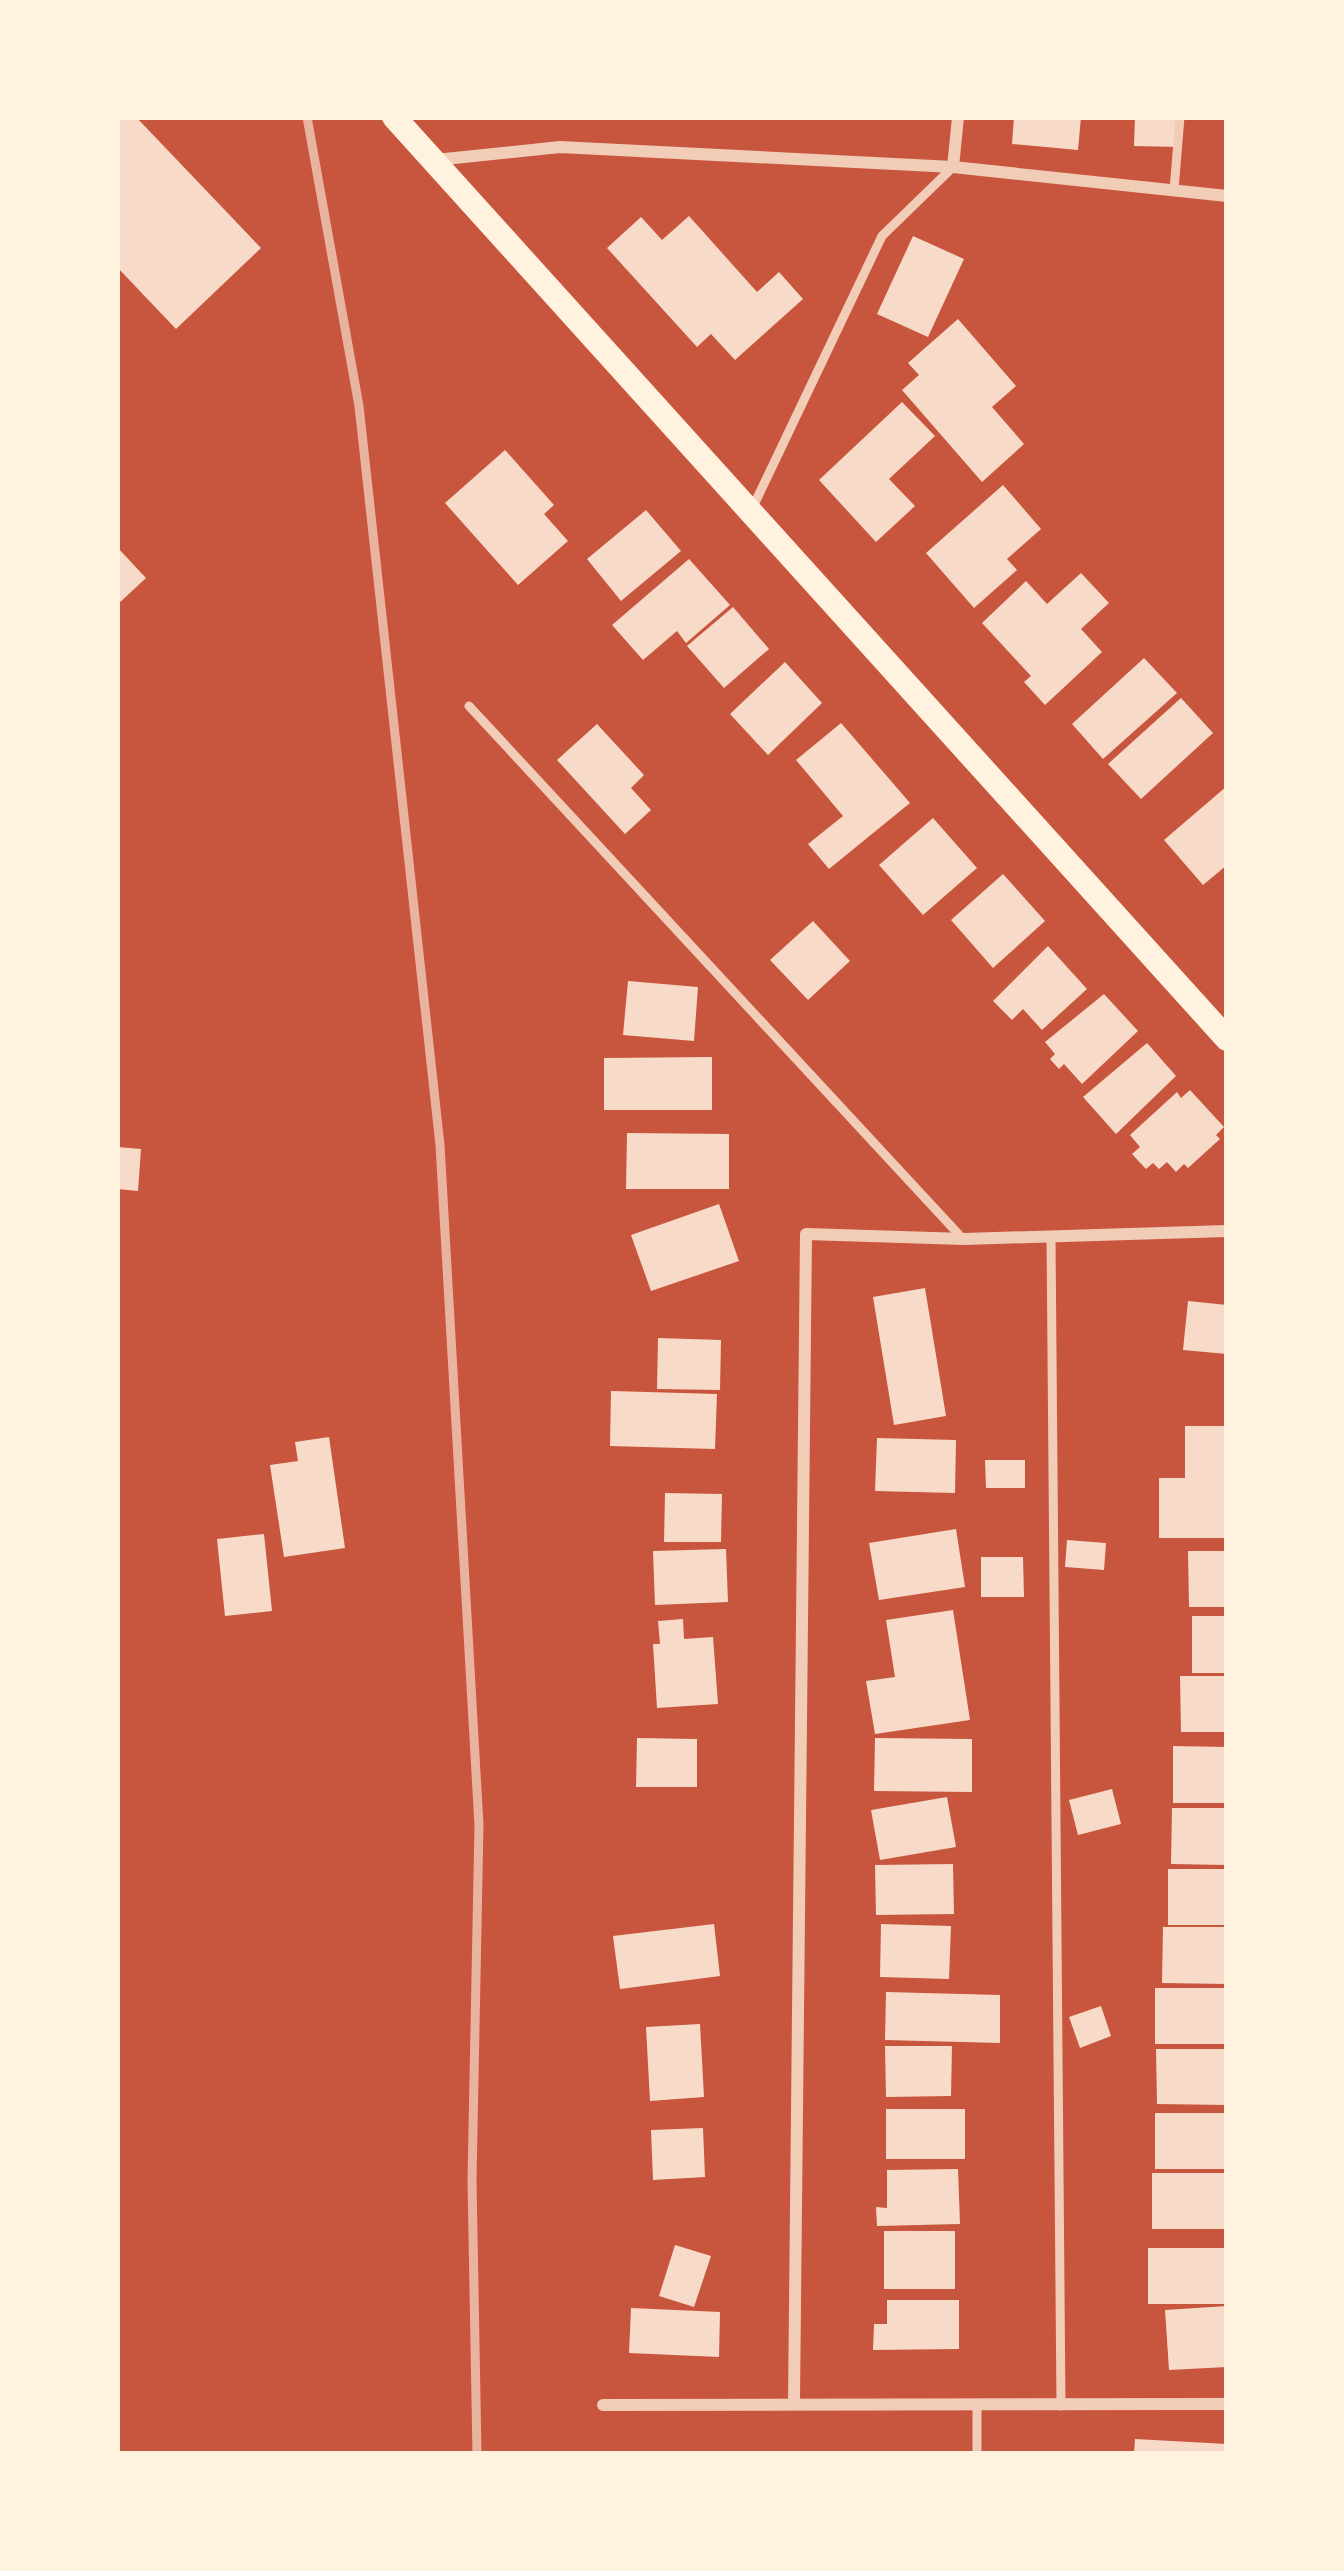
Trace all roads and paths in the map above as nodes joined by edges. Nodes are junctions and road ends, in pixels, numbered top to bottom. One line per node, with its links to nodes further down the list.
1 (394, 117): 4 (main road)
2 (958, 117): 5 (street)
3 (1180, 117): 6 (lane)
4 (434, 160): 5 (street); 8 (main road)
5 (953, 167): 6 (street); 8 (lane)
6 (1174, 190): 7 (street)
7 (1227, 196)
8 (750, 514): 10 (main road)
9 (469, 706): 13 (lane)
10 (1227, 1039)
11 (1227, 1232): 12 (street)
12 (1051, 1237): 13 (street); 17 (lane)
13 (964, 1239): 14 (street)
14 (794, 2402): 16 (street); 18 (street)
15 (1227, 2404): 17 (street)
16 (603, 2405)
17 (1061, 2406): 18 (street)
18 (977, 2408): 19 (lane)
19 (977, 2454)

